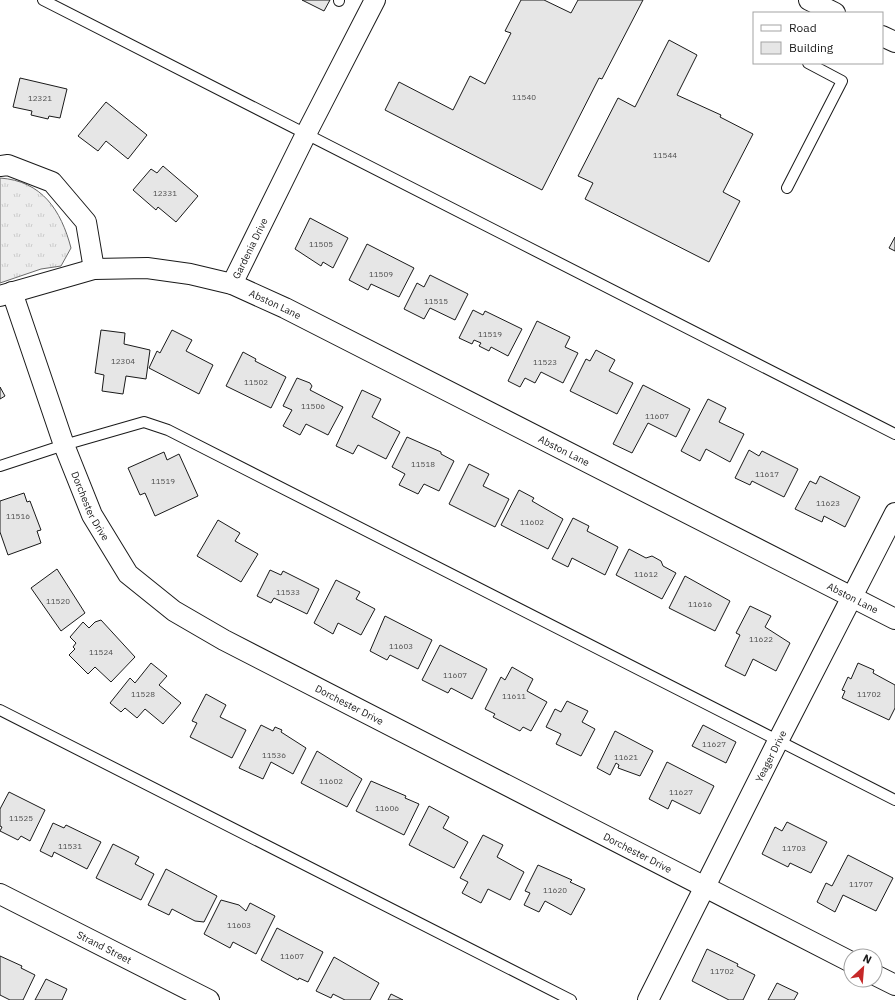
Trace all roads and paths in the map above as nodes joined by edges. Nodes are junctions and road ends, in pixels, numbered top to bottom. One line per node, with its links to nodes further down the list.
1 (43, 0): 6 (lane)
2 (376, 0): 6 (street, Gardenia Drive)
3 (883, 36): 4 (street)
4 (895, 42)
5 (810, 64): 8 (lane)
6 (306, 134): 10 (street, Gardenia Drive); 12 (lane)
7 (0, 166): 9 (street)
8 (787, 188)
9 (94, 269): 10 (street, Gardenia Drive); 11 (street, Gardenia Drive)
10 (232, 284): 16 (street, Abston Lane)
11 (6, 294): 13 (street, Dorchester Drive)
12 (895, 434)
13 (64, 445): 14 (lane); 19 (lane); 21 (street, Dorchester Drive)
14 (0, 466)
15 (895, 513): 16 (street, Yeager Drive)
16 (852, 598): 17 (street, Abston Lane); 19 (street, Yeager Drive)
17 (895, 620)
18 (0, 710): 27 (lane)
19 (778, 741): 20 (lane); 21 (street, Yeager Drive)
20 (895, 800)
21 (704, 888): 23 (street, Dorchester Drive); 28 (street, Yeager Drive)
22 (0, 894): 26 (street, Strand Street)
23 (843, 958)
24 (883, 979): 25 (street)
25 (895, 985)
26 (209, 1000)
27 (571, 1000)
28 (648, 1000)

